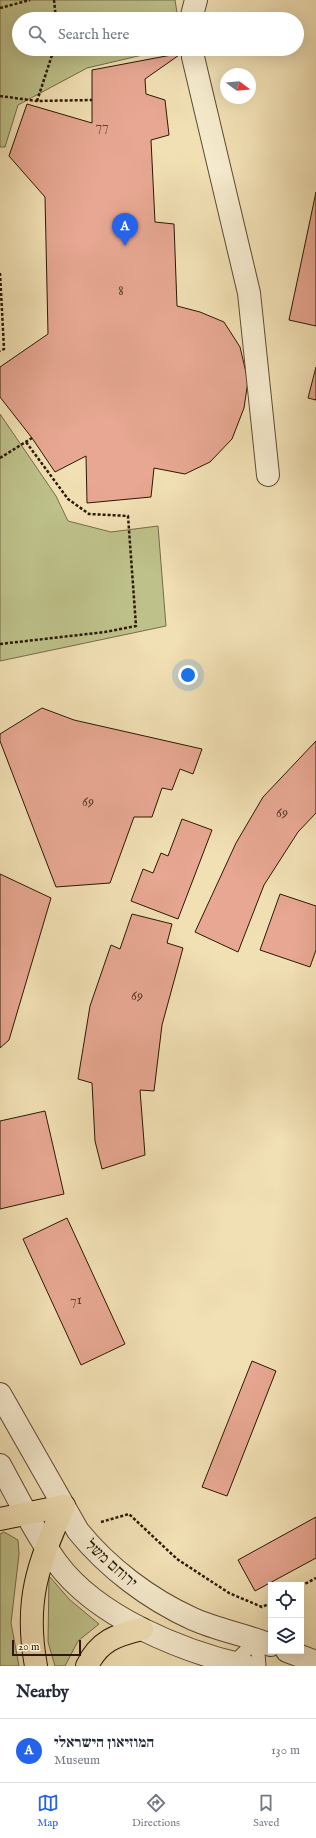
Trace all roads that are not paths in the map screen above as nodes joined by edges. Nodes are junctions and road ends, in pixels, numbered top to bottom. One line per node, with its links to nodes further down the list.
1 (196, 0): 2 (street)
2 (193, 12)
3 (193, 56): 4 (street)
4 (268, 475)
5 (0, 1394): 7 (street, ירוחם משל)
6 (0, 1465): 8 (street)
7 (64, 1506): 8 (highway); 10 (highway); 12 (street, ירוחם משל)
8 (26, 1513): 9 (highway); 10 (street)
9 (0, 1519)
10 (46, 1546): 11 (street); 16 (highway)
11 (142, 1629): 15 (street); 17 (highway)
12 (264, 1642): 15 (lane); 18 (lane)
13 (296, 1654): 14 (street)
14 (316, 1662)
15 (236, 1665)
16 (36, 1666)
17 (87, 1666)
18 (259, 1666)

